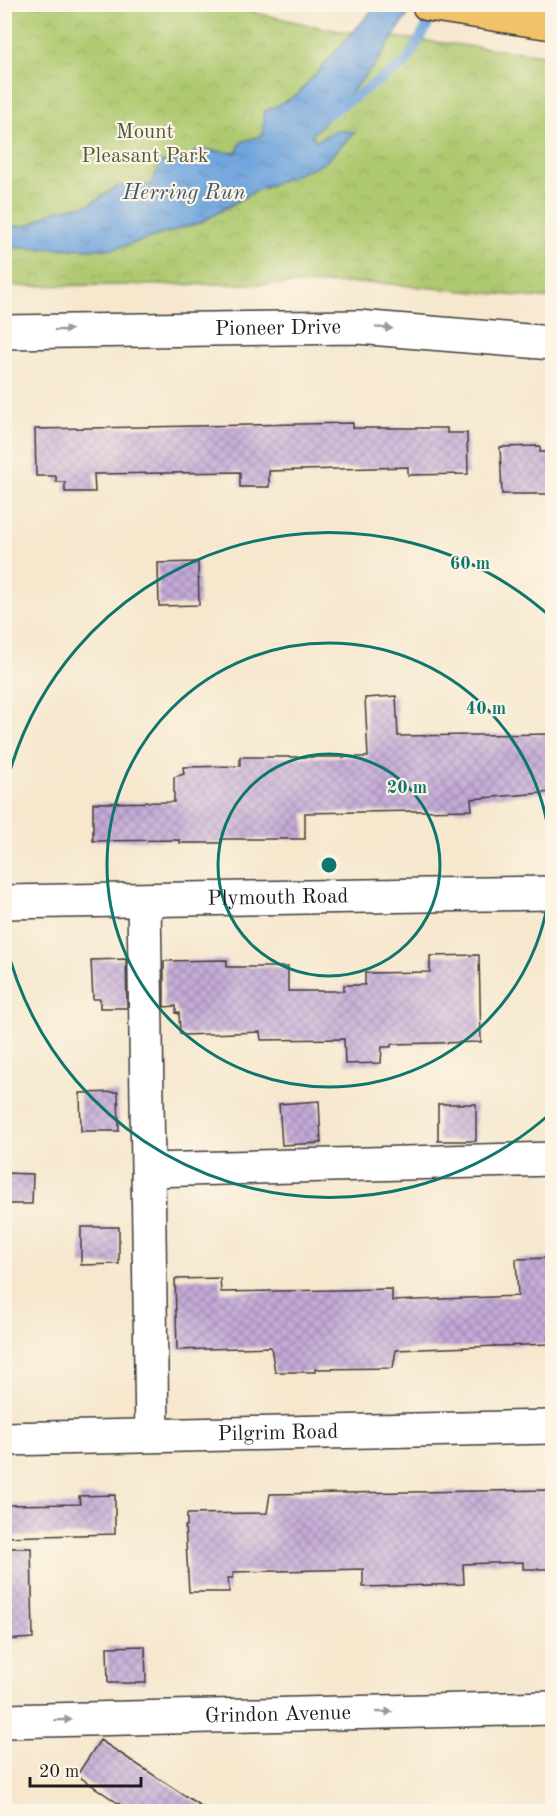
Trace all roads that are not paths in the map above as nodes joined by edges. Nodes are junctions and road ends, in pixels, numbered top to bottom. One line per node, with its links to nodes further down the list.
1 (428, 4): 2 (main road)
2 (545, 23)
3 (4, 332): 4 (street, Pioneer Drive, one-way to 4)
4 (552, 343)
5 (552, 893): 6 (street, Plymouth Road)
6 (144, 901): 7 (street, Plymouth Road); 9 (street)
7 (4, 902)
8 (552, 1159): 9 (street)
9 (149, 1170): 11 (street)
10 (552, 1427): 11 (street, Pilgrim Road)
11 (152, 1435): 12 (street, Pilgrim Road)
12 (4, 1439)
13 (552, 1708): 14 (street, Grindon Avenue, one-way to 13)
14 (4, 1721)

